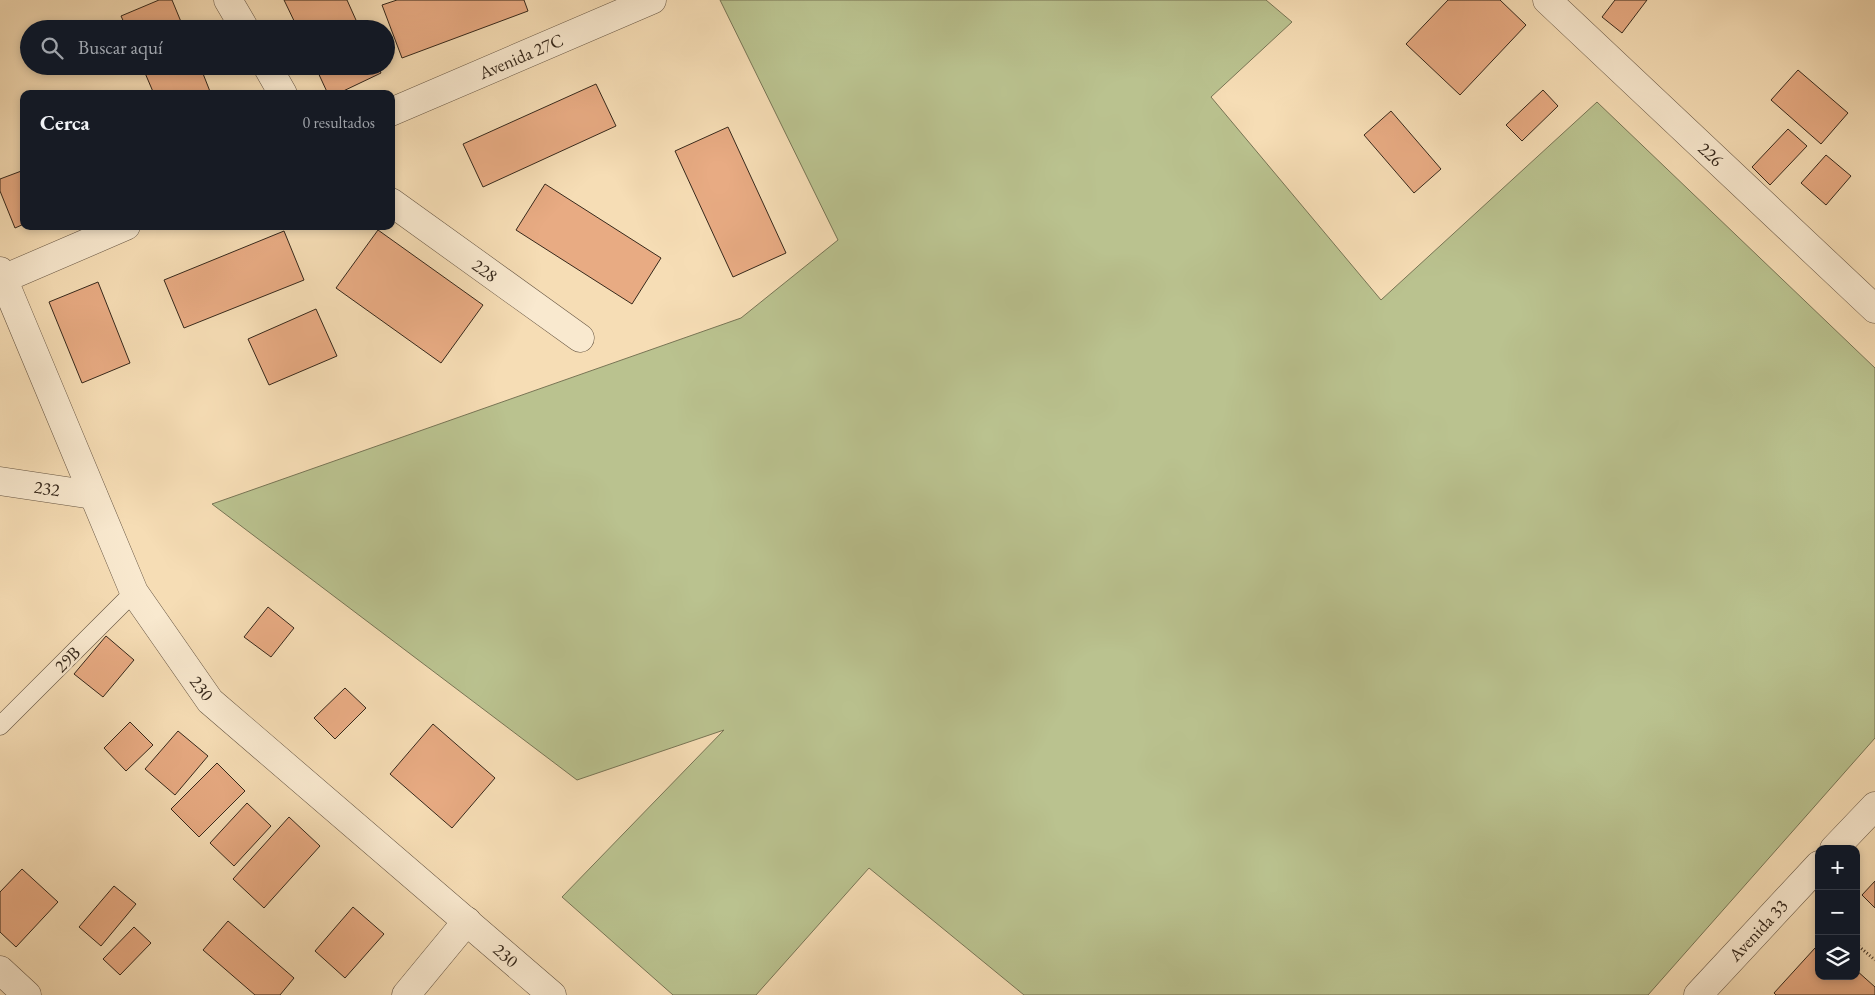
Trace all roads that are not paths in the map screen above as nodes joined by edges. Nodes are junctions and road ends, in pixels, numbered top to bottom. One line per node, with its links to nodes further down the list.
1 (228, 0): 4 (street)
2 (652, 0): 7 (street, Avenida 27C)
3 (1547, 0): 11 (street, 226)
4 (240, 20)
5 (272, 75): 6 (street)
6 (280, 90)
7 (395, 110)
8 (395, 205): 12 (street, 228)
9 (116, 230): 10 (street)
10 (2, 275): 14 (street, 230)
11 (1875, 309)
12 (580, 338)
13 (0, 481): 14 (street, 232)
14 (93, 495): 15 (street, 230)
15 (134, 592): 16 (lane, 29B); 20 (street, 230)
16 (0, 726)
17 (1875, 806): 18 (street)
18 (1838, 845)
19 (1815, 869): 25 (street, Avenida 33)
20 (467, 921): 23 (street); 24 (street, 230)
21 (0, 970): 22 (street)
22 (27, 995)
23 (406, 995)
24 (552, 995)
25 (1698, 995)

